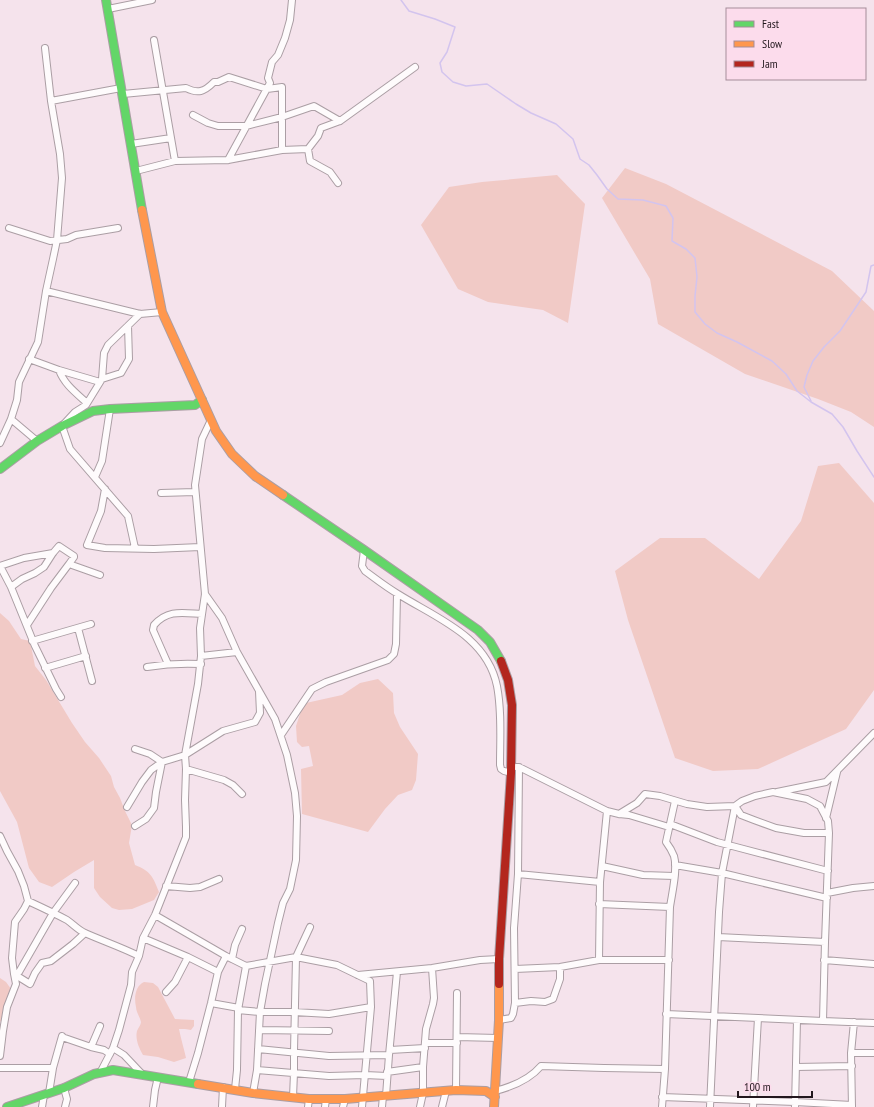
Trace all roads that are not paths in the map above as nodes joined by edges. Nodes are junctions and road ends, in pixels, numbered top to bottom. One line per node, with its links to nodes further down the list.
1 (152, 0): 3 (street)
2 (292, 0): 7 (street)
3 (107, 4): 9 (main road)
4 (154, 40): 8 (street)
5 (44, 48): 10 (street)
6 (415, 67): 13 (street)
7 (267, 89): 8 (street); 12 (street); 14 (street)
8 (162, 90): 9 (street); 15 (street)
9 (122, 91): 10 (street); 16 (main road)
10 (51, 101): 25 (street)
11 (193, 115): 14 (street)
12 (282, 117): 13 (street); 14 (street); 18 (street)
13 (340, 121): 17 (street)
14 (246, 126): 19 (street)
15 (171, 138): 16 (street); 20 (street)
16 (131, 144): 21 (main road)
17 (308, 149): 18 (street); 22 (street)
18 (282, 150): 19 (street)
19 (228, 160): 20 (street)
20 (175, 161): 21 (street)
21 (136, 171): 27 (main road)
22 (338, 183)
23 (9, 228): 25 (street)
24 (118, 228): 25 (street)
25 (57, 240): 26 (street)
26 (46, 291): 28 (street); 30 (street)
27 (162, 312): 28 (street); 33 (main road)
28 (140, 314): 29 (street)
29 (128, 326): 32 (street); 32 (street)
30 (29, 359): 31 (street); 36 (street)
31 (59, 370): 32 (street); 34 (street)
32 (101, 380): 34 (street)
33 (202, 400): 35 (main road); 37 (main road)
34 (87, 403): 38 (street)
35 (110, 409): 38 (main road); 43 (street)
36 (11, 420): 39 (street); 40 (street)
37 (211, 420): 46 (street); 49 (main road)
38 (62, 426): 40 (main road); 43 (street)
39 (3, 430): 41 (street)
40 (37, 441): 42 (main road)
41 (0, 443)
42 (0, 469)
43 (95, 477): 44 (street)
44 (105, 489): 48 (street); 48 (street)
45 (161, 492): 46 (street)
46 (195, 492): 47 (street)
47 (200, 547): 48 (street); 55 (street)
48 (135, 548)
49 (364, 550): 56 (street); 78 (main road)
50 (53, 553): 51 (street); 52 (street); 54 (street)
51 (69, 564): 53 (street); 59 (street)
52 (0, 566): 54 (street)
53 (100, 575)
54 (12, 587): 59 (street)
55 (205, 594): 57 (street); 62 (street)
56 (397, 594): 73 (street); 78 (street)
57 (202, 614): 64 (street); 65 (street)
58 (91, 624): 60 (street)
59 (27, 625): 61 (street)
60 (78, 628): 61 (street); 63 (street)
61 (32, 641): 68 (street)
62 (237, 652): 64 (street); 70 (street)
63 (86, 656): 68 (street); 69 (street)
64 (201, 656): 66 (street)
65 (168, 664): 66 (street); 67 (street)
66 (201, 664): 75 (street)
67 (147, 667)
68 (45, 668): 71 (street)
69 (92, 681)
70 (259, 690): 73 (street); 75 (street)
71 (61, 696)
72 (874, 732): 79 (street)
73 (281, 735): 125 (street)
74 (135, 749): 76 (street)
75 (185, 755): 76 (street); 77 (street)
76 (162, 762): 83 (street); 89 (street)
77 (186, 769): 81 (street); 102 (street)
78 (513, 769): 85 (street); 97 (street); 121 (main road)
79 (837, 771): 80 (street); 87 (street)
80 (773, 792): 84 (street); 87 (street)
81 (242, 794)
82 (675, 801): 84 (street); 86 (street); 88 (street)
83 (127, 806)
84 (735, 806): 90 (street); 92 (street)
85 (607, 811): 86 (street); 94 (street)
86 (619, 814): 88 (street)
87 (826, 818): 90 (street)
88 (670, 825): 92 (street); 93 (street)
89 (135, 826)
90 (829, 833): 95 (street)
91 (0, 836): 105 (street)
92 (727, 845): 95 (street); 96 (street)
93 (675, 864): 96 (street); 98 (street)
94 (602, 866): 98 (street); 100 (street)
95 (828, 871): 104 (street)
96 (722, 873): 104 (street); 113 (street)
97 (518, 874): 100 (street); 130 (street)
98 (674, 876): 107 (street)
99 (219, 878): 102 (street)
100 (600, 882): 106 (street)
101 (75, 883): 108 (street)
102 (166, 886): 109 (street)
103 (874, 886): 104 (street)
104 (827, 896): 115 (street)
105 (28, 901): 108 (street); 133 (street)
106 (599, 904): 107 (street); 122 (street)
107 (670, 907): 123 (street)
108 (53, 913): 112 (street); 133 (street)
109 (155, 915): 114 (street); 117 (street)
110 (310, 927): 119 (street)
111 (242, 929): 120 (street)
112 (85, 933): 116 (street); 133 (street)
113 (718, 937): 115 (street); 144 (street)
114 (143, 938): 116 (street); 118 (street)
115 (824, 942): 124 (street)
116 (139, 956): 160 (street)
117 (226, 956): 120 (street); 131 (street)
118 (188, 957): 131 (street); 135 (street)
119 (296, 958): 125 (street); 134 (street); 142 (street)
120 (232, 959): 127 (street)
121 (499, 960): 129 (street); 146 (main road)
122 (599, 960): 123 (street); 128 (street)
123 (668, 960): 143 (street)
124 (824, 960): 126 (street); 148 (street)
125 (270, 962): 127 (street); 141 (street)
126 (874, 964)
127 (246, 966): 140 (street)
128 (560, 967): 130 (street); 138 (street)
129 (432, 968): 132 (street); 157 (street)
130 (515, 969): 138 (street)
131 (218, 972): 137 (street)
132 (396, 972): 134 (street); 162 (street)
133 (14, 974): 165 (street)
134 (358, 976): 139 (street)
135 (166, 992)
136 (457, 993): 156 (street)
137 (211, 1003): 140 (street); 181 (street)
138 (515, 1003): 146 (street)
139 (371, 1007): 142 (street); 166 (street)
140 (238, 1009): 141 (street); 184 (street)
141 (260, 1012): 142 (street); 152 (street)
142 (294, 1012): 153 (street)
143 (666, 1014): 144 (street); 172 (street)
144 (714, 1016): 145 (street); 196 (street)
145 (758, 1018): 147 (street); 200 (street)
146 (499, 1020): 155 (main road)
147 (797, 1020): 148 (street); 169 (street)
148 (823, 1022): 149 (street)
149 (854, 1022): 150 (street); 163 (street)
150 (874, 1023)
151 (100, 1026): 158 (street)
152 (260, 1030): 153 (street); 159 (street)
153 (294, 1031): 154 (street); 161 (street)
154 (329, 1031)
155 (498, 1038): 156 (street); 180 (main road)
156 (457, 1040): 157 (street); 185 (street)
157 (425, 1046): 162 (street); 168 (street)
158 (91, 1047): 160 (street); 171 (street)
159 (258, 1049): 161 (street); 173 (street)
160 (111, 1051): 174 (street); 176 (street)
161 (294, 1052): 166 (street); 175 (street)
162 (389, 1052): 166 (street); 177 (street)
163 (852, 1053): 164 (street); 167 (street)
164 (874, 1054)
165 (0, 1056)
166 (366, 1056): 178 (street)
167 (852, 1066): 169 (street); 202 (street)
168 (423, 1067): 177 (street); 189 (street)
169 (796, 1067): 201 (street)
170 (0, 1068): 171 (street)
171 (53, 1068): 190 (street)
172 (665, 1069): 191 (street); 195 (street)
173 (257, 1070): 175 (street); 188 (street)
174 (100, 1073): 176 (main road); 183 (main road)
175 (294, 1073): 178 (street); 193 (street)
176 (142, 1074): 179 (main road)
177 (387, 1074): 178 (street); 192 (street)
178 (365, 1075): 194 (street)
179 (158, 1077): 181 (main road); 206 (street)
180 (495, 1080): 186 (main road); 191 (main road)
181 (189, 1082): 182 (main road)
182 (223, 1087): 184 (main road); 207 (street)
183 (64, 1088): 190 (main road); 205 (street)
184 (235, 1089): 188 (main road)
185 (456, 1090): 186 (main road); 187 (main road)
186 (477, 1090): 191 (main road)
187 (446, 1091): 189 (main road); 211 (street)
188 (253, 1093): 193 (main road)
189 (423, 1093): 192 (main road); 210 (street)
190 (47, 1094): 203 (main road); 204 (street)
191 (495, 1094): 212 (main road)
192 (385, 1096): 194 (main road); 209 (street)
193 (293, 1097): 197 (main road)
194 (363, 1097): 199 (main road); 208 (street)
195 (662, 1097): 196 (street); 213 (street)
196 (711, 1098): 200 (street); 214 (street)
197 (309, 1103): 198 (main road)
198 (326, 1103): 199 (main road)
199 (344, 1103)
200 (754, 1104): 201 (street)
201 (795, 1104): 202 (street)
202 (852, 1106)
203 (7, 1107)
204 (42, 1107)
205 (65, 1107)
206 (153, 1107)
207 (222, 1107)
208 (362, 1107)
209 (382, 1107)
210 (420, 1107)
211 (442, 1107)
212 (494, 1107)
213 (662, 1107)
214 (710, 1107)

